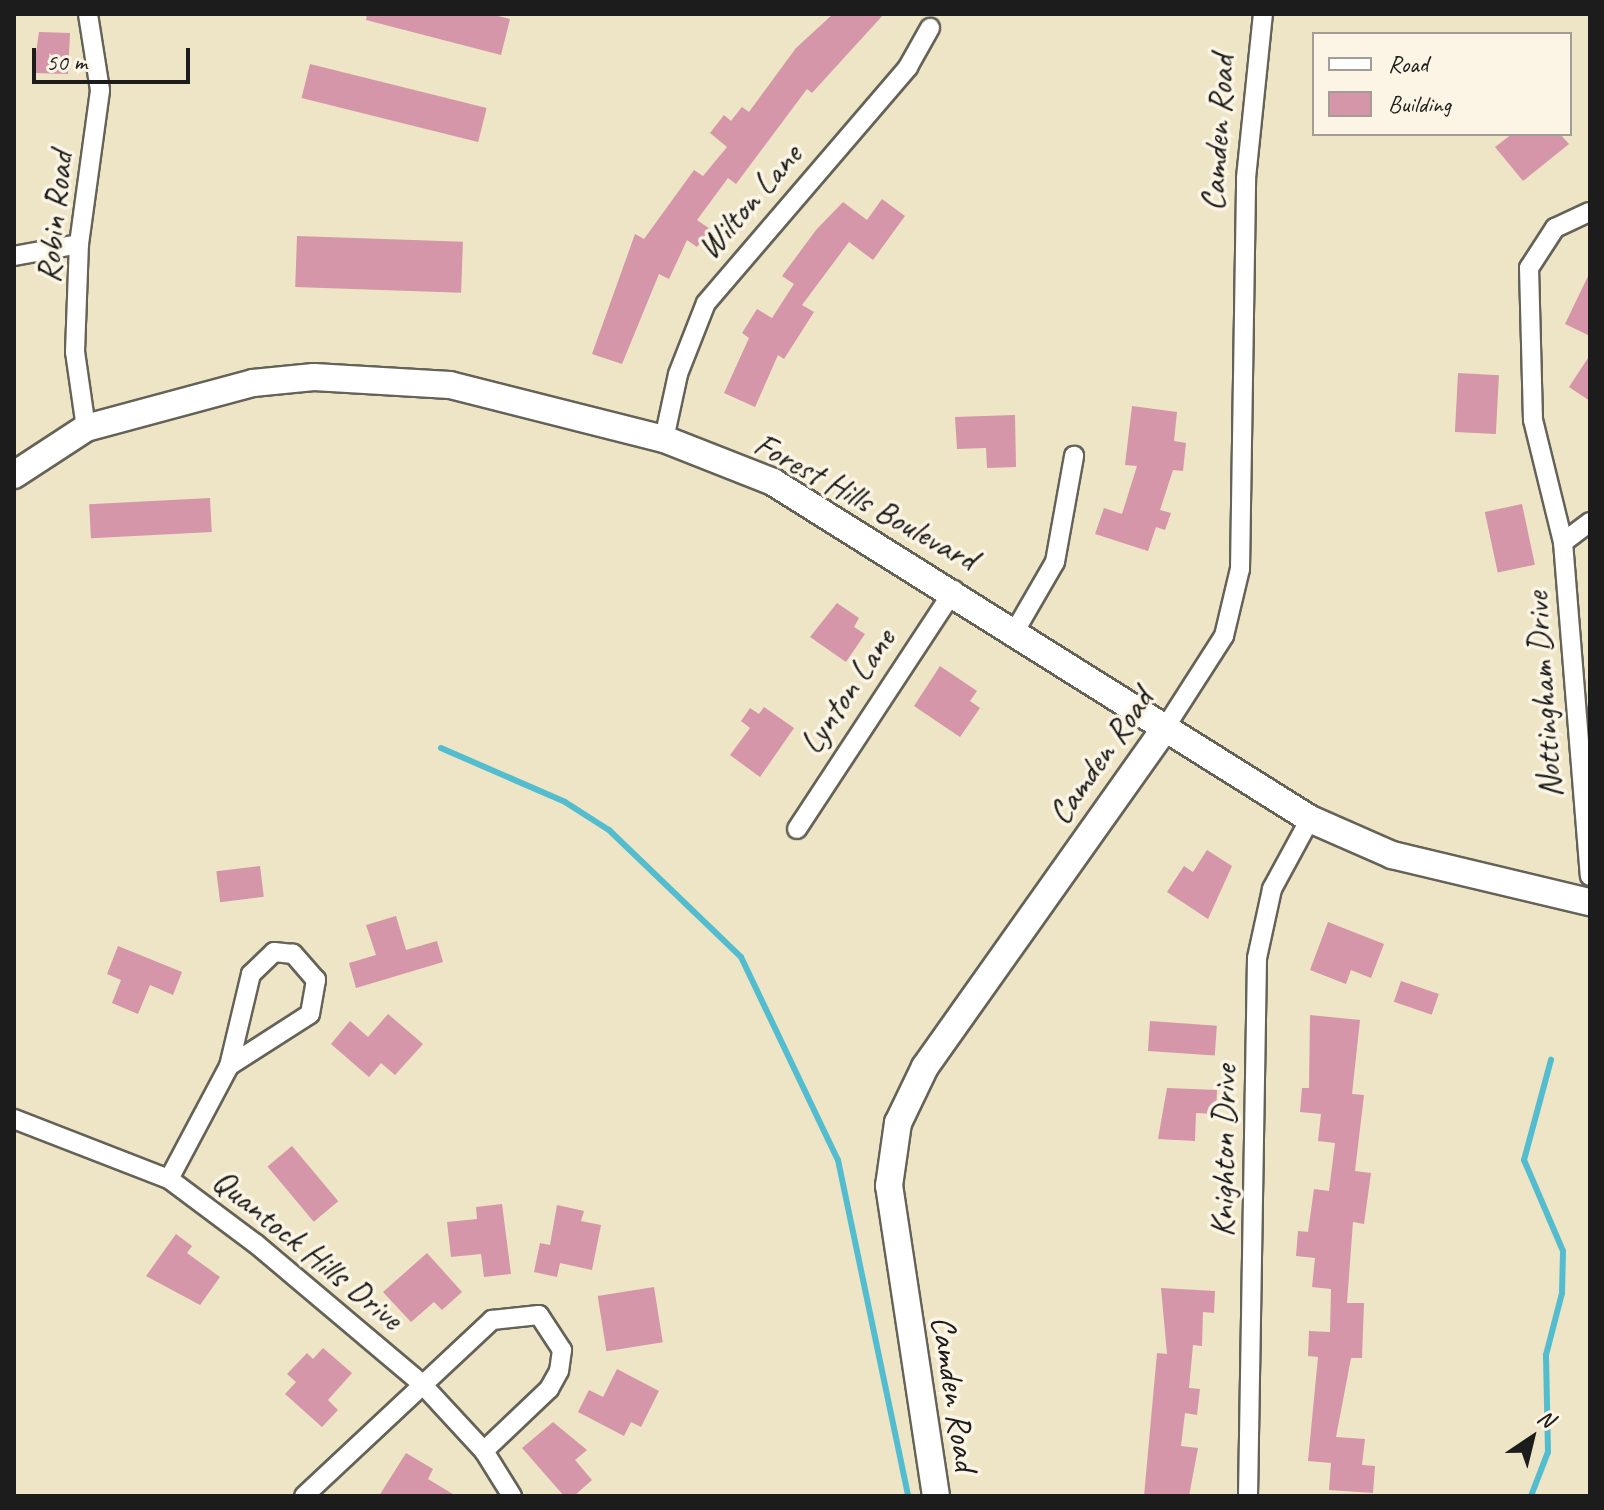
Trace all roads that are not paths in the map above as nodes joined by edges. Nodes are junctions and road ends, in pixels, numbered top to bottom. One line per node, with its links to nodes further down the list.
1 (88, 14): 5 (street, Robin Road)
2 (1263, 14): 15 (street, Camden Road)
3 (930, 28): 8 (street, Wilton Lane)
4 (1590, 212): 12 (street)
5 (79, 244): 6 (street); 7 (street, Robin Road)
6 (14, 256)
7 (86, 428): 8 (main road, Forest Hills Boulevard); 10 (main road, Forest Hills Boulevard)
8 (664, 439): 13 (main road, Forest Hills Boulevard)
9 (1074, 456): 14 (street)
10 (14, 475)
11 (1590, 522): 12 (street, Nottingham Drive)
12 (1563, 542): 18 (street, Nottingham Drive)
13 (954, 590): 14 (main road, Forest Hills Boulevard); 17 (street, Lynton Lane)
14 (1015, 631): 15 (main road, Forest Hills Boulevard)
15 (1163, 731): 16 (main road, Forest Hills Boulevard); 27 (main road, Camden Road)
16 (1310, 819): 19 (main road, Forest Hills Boulevard); 28 (street, Knighton Drive)
17 (797, 829)
18 (1590, 876)
19 (1590, 902)
20 (229, 1066): 20 (street); 22 (street)
21 (14, 1119): 22 (street, Quantock Hills Drive)
22 (169, 1179): 23 (street, Quantock Hills Drive)
23 (422, 1384): 24 (street, Quantock Hills Drive); 24 (street); 25 (street)
24 (484, 1451): 26 (street, Quantock Hills Drive)
25 (304, 1496)
26 (512, 1496)
27 (936, 1496)
28 (1248, 1496)

